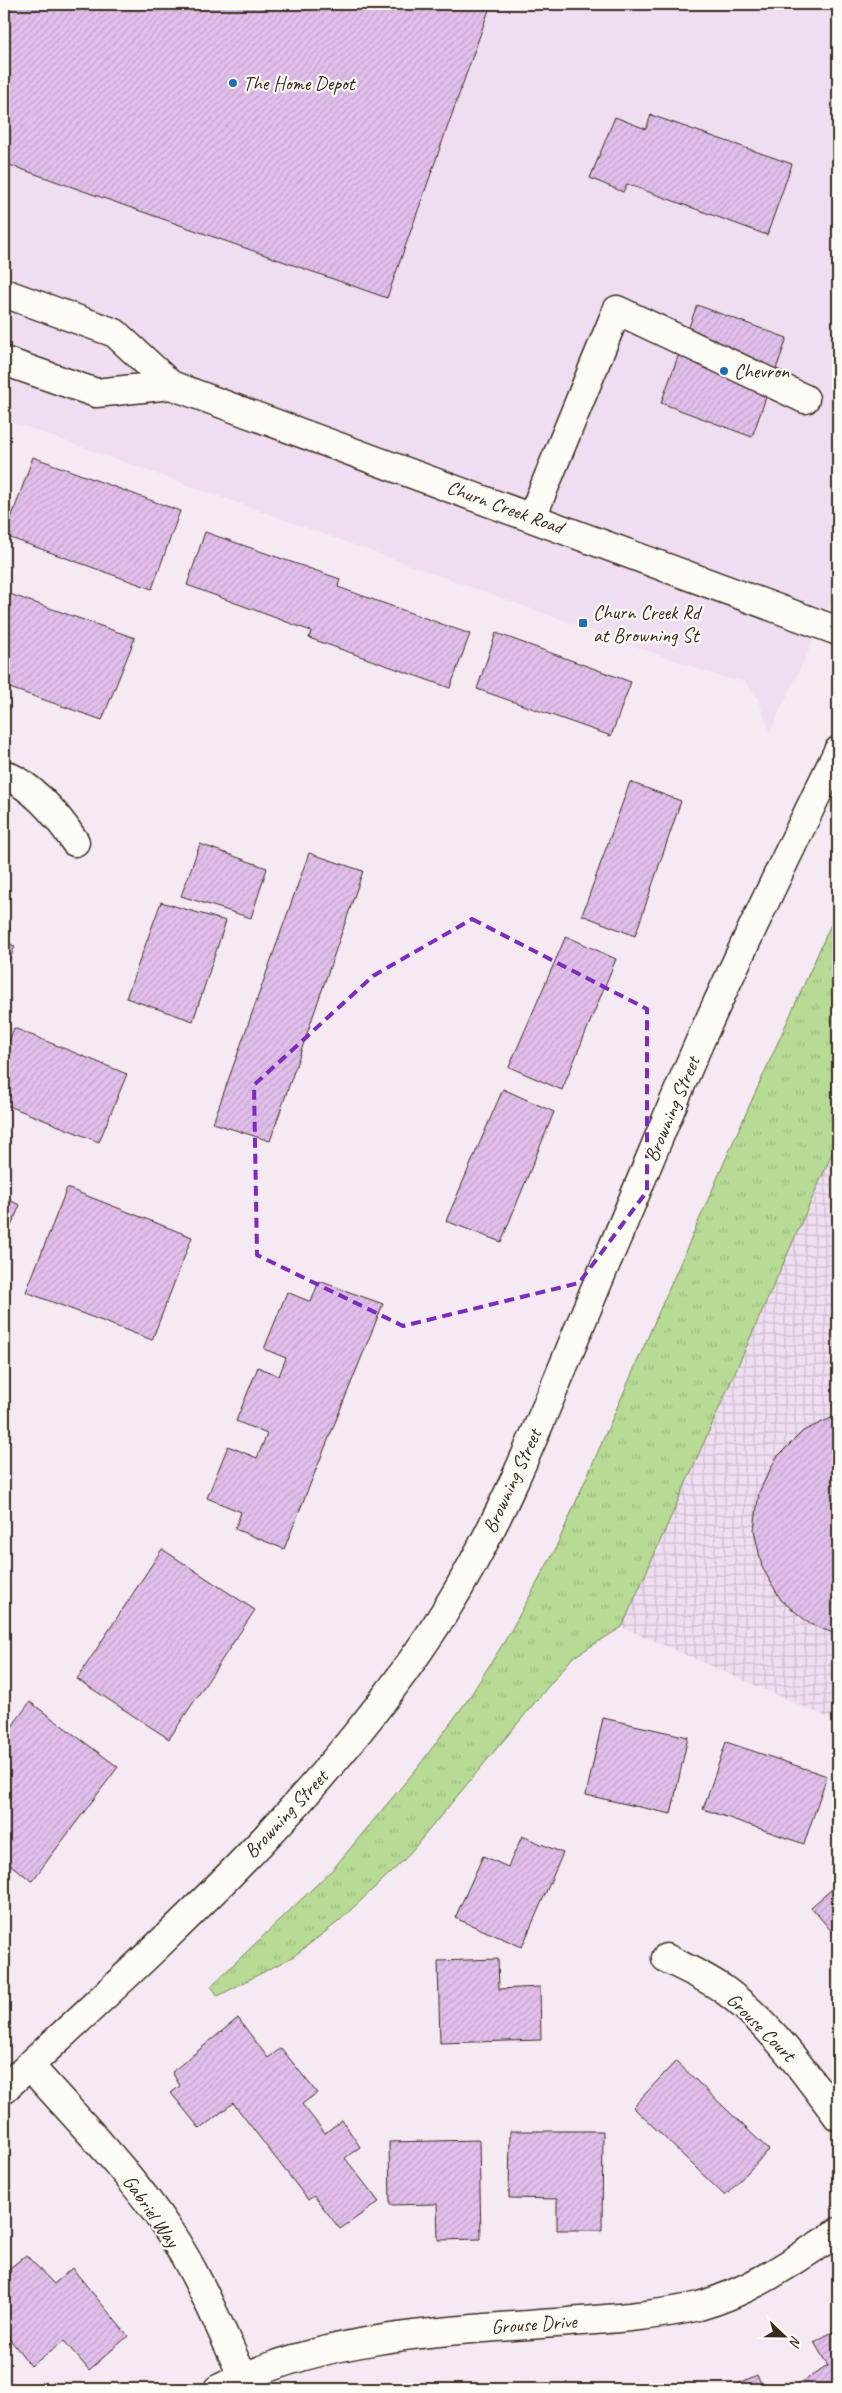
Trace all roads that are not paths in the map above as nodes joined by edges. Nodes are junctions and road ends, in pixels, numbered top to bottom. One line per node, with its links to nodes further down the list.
1 (4, 292): 3 (street, Churn Creek Road)
2 (4, 361): 3 (street, Churn Creek Road)
3 (171, 385): 5 (street, Churn Creek Road)
4 (805, 399): 5 (street)
5 (532, 516): 6 (street, Churn Creek Road)
6 (838, 631)
7 (838, 751): 11 (street, Browning Street)
8 (4, 774): 9 (street)
9 (75, 842)
10 (666, 1958): 13 (street, Grouse Court)
11 (29, 2065): 12 (street, Browning Street); 15 (street, Gabriel Way)
12 (4, 2089)
13 (838, 2117)
14 (838, 2232): 15 (street, Grouse Drive)
15 (243, 2377): 16 (street, Grouse Drive)
16 (218, 2389)

